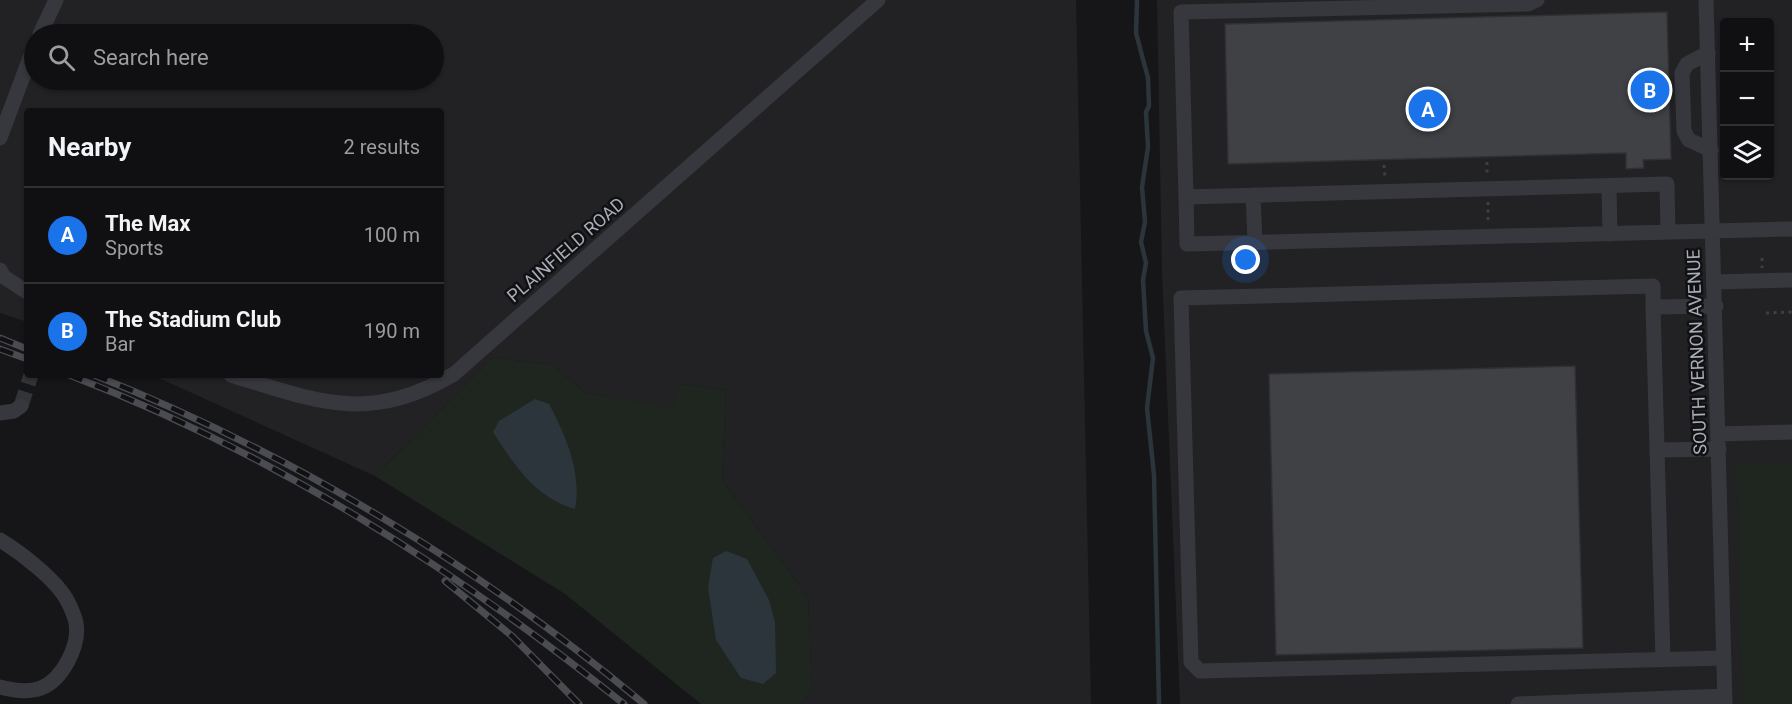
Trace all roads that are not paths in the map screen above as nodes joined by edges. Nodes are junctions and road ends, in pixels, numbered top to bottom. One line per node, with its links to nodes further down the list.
1 (56, 0): 5 (street)
2 (878, 0): 24 (street, PLAINFIELD ROAD)
3 (1537, 0): 12 (street)
4 (1706, 0): 6 (street, SOUTH VERNON AVENUE)
5 (45, 24)
6 (1708, 53): 9 (street, SOUTH VERNON AVENUE); 9 (street)
7 (24, 74): 8 (street)
8 (0, 138)
9 (1711, 150): 14 (street, SOUTH VERNON AVENUE)
10 (1609, 186): 11 (street); 15 (street); 16 (street)
11 (1253, 195): 12 (street); 17 (street)
12 (1186, 197): 17 (street)
13 (1792, 229): 14 (street)
14 (1714, 231): 15 (street); 20 (street, SOUTH VERNON AVENUE)
15 (1668, 232): 16 (street)
16 (1610, 234): 17 (street)
17 (1255, 242)
18 (0, 270): 21 (street)
19 (1792, 280): 20 (street)
20 (1715, 282): 22 (street, SOUTH VERNON AVENUE)
21 (24, 290)
22 (1716, 306): 23 (street); 28 (street, SOUTH VERNON AVENUE)
23 (1653, 307): 29 (street); 32 (street)
24 (241, 378)
25 (21, 405): 26 (street)
26 (0, 413)
27 (1792, 432): 28 (street)
28 (1719, 441): 29 (street); 31 (street, SOUTH VERNON AVENUE)
29 (1657, 450): 32 (street)
30 (0, 540): 33 (street)
31 (1724, 658): 32 (street); 34 (street, SOUTH VERNON AVENUE)
32 (1662, 659)
33 (0, 687)
34 (1725, 700): 35 (street)
35 (1670, 701): 36 (street)
36 (1518, 704)

